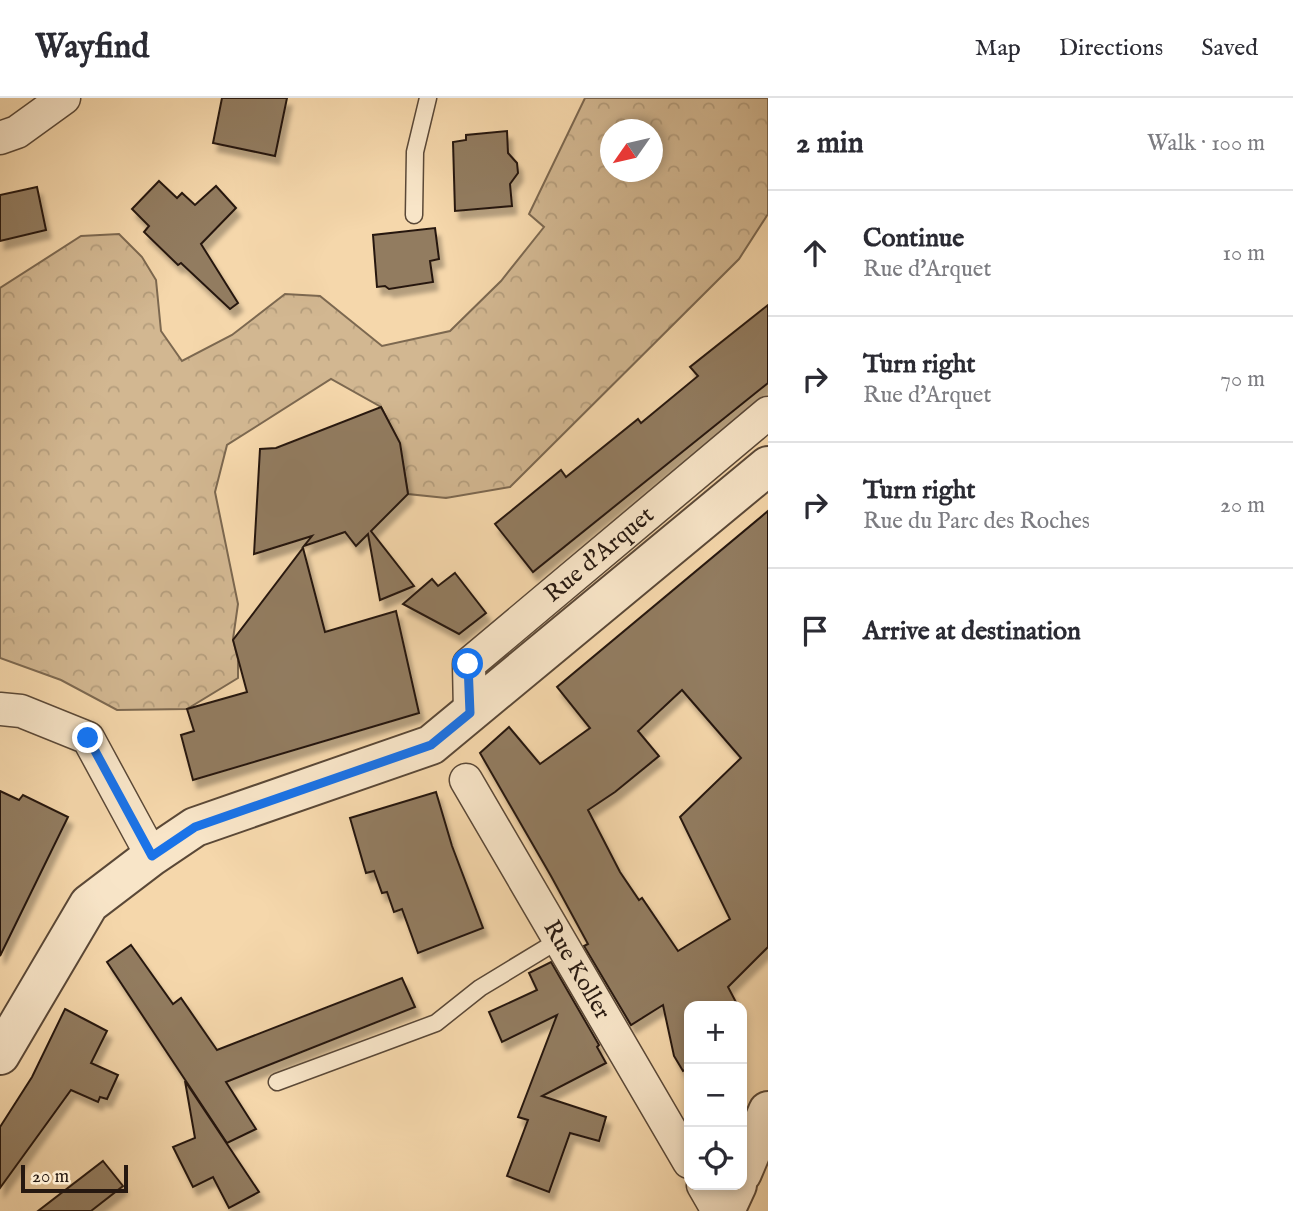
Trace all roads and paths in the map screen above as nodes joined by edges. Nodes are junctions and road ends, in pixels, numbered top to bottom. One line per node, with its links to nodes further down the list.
1 (64, 98): 3 (street)
2 (428, 98): 4 (lane)
3 (0, 138)
4 (414, 215)
5 (768, 413): 8 (street, Rue d'Arquet)
6 (768, 466): 8 (street, Rue d'Arquet)
7 (0, 709): 10 (street)
8 (470, 713): 10 (street, Rue d'Arquet)
9 (466, 780): 11 (street, Rue Koller)
10 (152, 856): 12 (street, Rue d'Arquet)
11 (559, 940): 13 (lane); 15 (street, Rue Koller)
12 (0, 1055)
13 (277, 1082)
14 (768, 1111): 16 (street)
15 (684, 1153)
16 (747, 1160)
17 (706, 1190): 19 (street)
18 (735, 1190): 20 (street)
19 (718, 1211)
20 (725, 1211)

